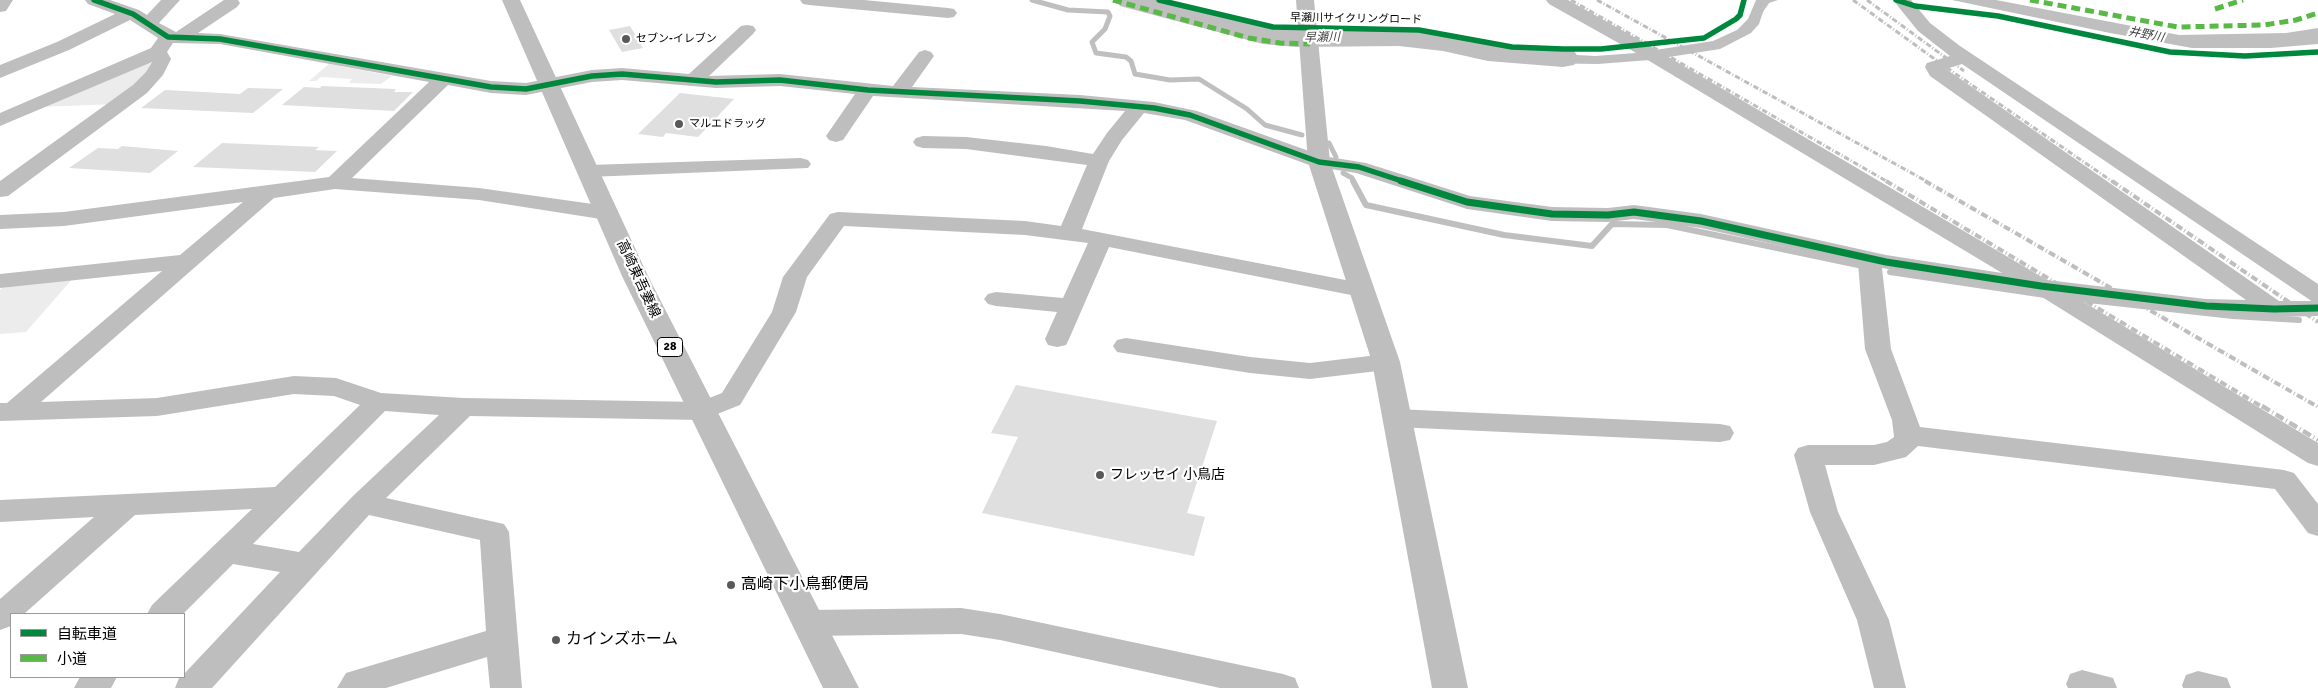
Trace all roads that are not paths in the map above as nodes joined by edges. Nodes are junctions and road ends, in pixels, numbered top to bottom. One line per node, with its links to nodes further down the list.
1 (4, 0): 10 (street)
2 (94, 0): 11 (street)
3 (171, 0): 13 (street)
4 (511, 0): 21 (main road, 高崎東吾妻線 / 28)
5 (809, 0): 12 (street)
6 (1305, 0): 29 (main road)
7 (1555, 0): 44 (street)
8 (1902, 0): 17 (street)
9 (231, 3): 15 (street)
10 (0, 7)
11 (130, 13): 13 (street); 18 (street)
12 (948, 13)
13 (149, 23): 15 (street)
14 (747, 30): 20 (street)
15 (169, 42): 19 (street); 25 (street); 33 (street)
16 (925, 56): 23 (street)
17 (1965, 58): 35 (street); 37 (street)
18 (0, 72)
19 (442, 80): 21 (street); 32 (street)
20 (692, 81): 21 (street); 22 (street)
21 (550, 83): 31 (main road, 高崎東吾妻線 / 28)
22 (868, 90): 23 (street); 26 (street)
23 (899, 91): 24 (street)
24 (1139, 106): 28 (street); 29 (street)
25 (0, 120)
26 (836, 136)
27 (923, 142): 28 (street)
28 (1099, 161): 39 (street)
29 (1319, 162): 41 (street); 45 (main road)
30 (801, 164): 31 (street)
31 (589, 171): 36 (main road, 高崎東吾妻線 / 28)
32 (334, 183): 34 (street); 36 (street)
33 (0, 191)
34 (266, 193): 38 (street); 42 (street)
35 (2190, 211): 37 (street); 46 (street)
36 (607, 213): 57 (main road, 高崎東吾妻線 / 28)
37 (2145, 217): 50 (street)
38 (0, 222)
39 (1070, 234): 40 (street); 57 (street)
40 (1101, 239): 45 (street); 48 (street)
41 (1869, 259): 44 (street); 60 (street)
42 (188, 261): 43 (street); 56 (street)
43 (1, 282)
44 (2041, 286): 50 (street); 61 (street)
45 (1361, 290): 53 (main road)
46 (2318, 295)
47 (996, 299): 48 (street)
48 (1071, 306): 51 (street)
49 (2318, 308): 50 (street)
50 (2274, 309)
51 (1057, 339)
52 (1126, 346): 53 (street)
53 (1386, 362): 58 (main road)
54 (379, 402): 55 (street); 56 (street); 62 (street)
55 (463, 407): 57 (street); 63 (street)
56 (7, 411)
57 (702, 412): 71 (main road, 高崎東吾妻線 / 28)
58 (1396, 418): 59 (street); 80 (main road)
59 (1720, 433)
60 (1907, 435): 66 (street); 81 (street)
61 (2318, 456)
62 (280, 497): 64 (street); 67 (street)
63 (363, 503): 68 (street); 72 (street)
64 (127, 505): 65 (street); 70 (street)
65 (0, 511)
66 (2318, 525)
67 (225, 551): 68 (street); 69 (street)
68 (306, 565): 75 (street)
69 (164, 613)
70 (0, 616)
71 (808, 623): 78 (main road, 高崎東吾妻線 / 28); 79 (street)
72 (502, 639): 76 (street); 77 (street)
73 (100, 678): 74 (street)
74 (90, 688)
75 (191, 688)
76 (353, 688)
77 (506, 688)
78 (841, 688)
79 (1283, 688)
80 (1450, 688)
81 (1890, 688)
82 (2200, 688): 83 (street)
83 (2215, 688)

